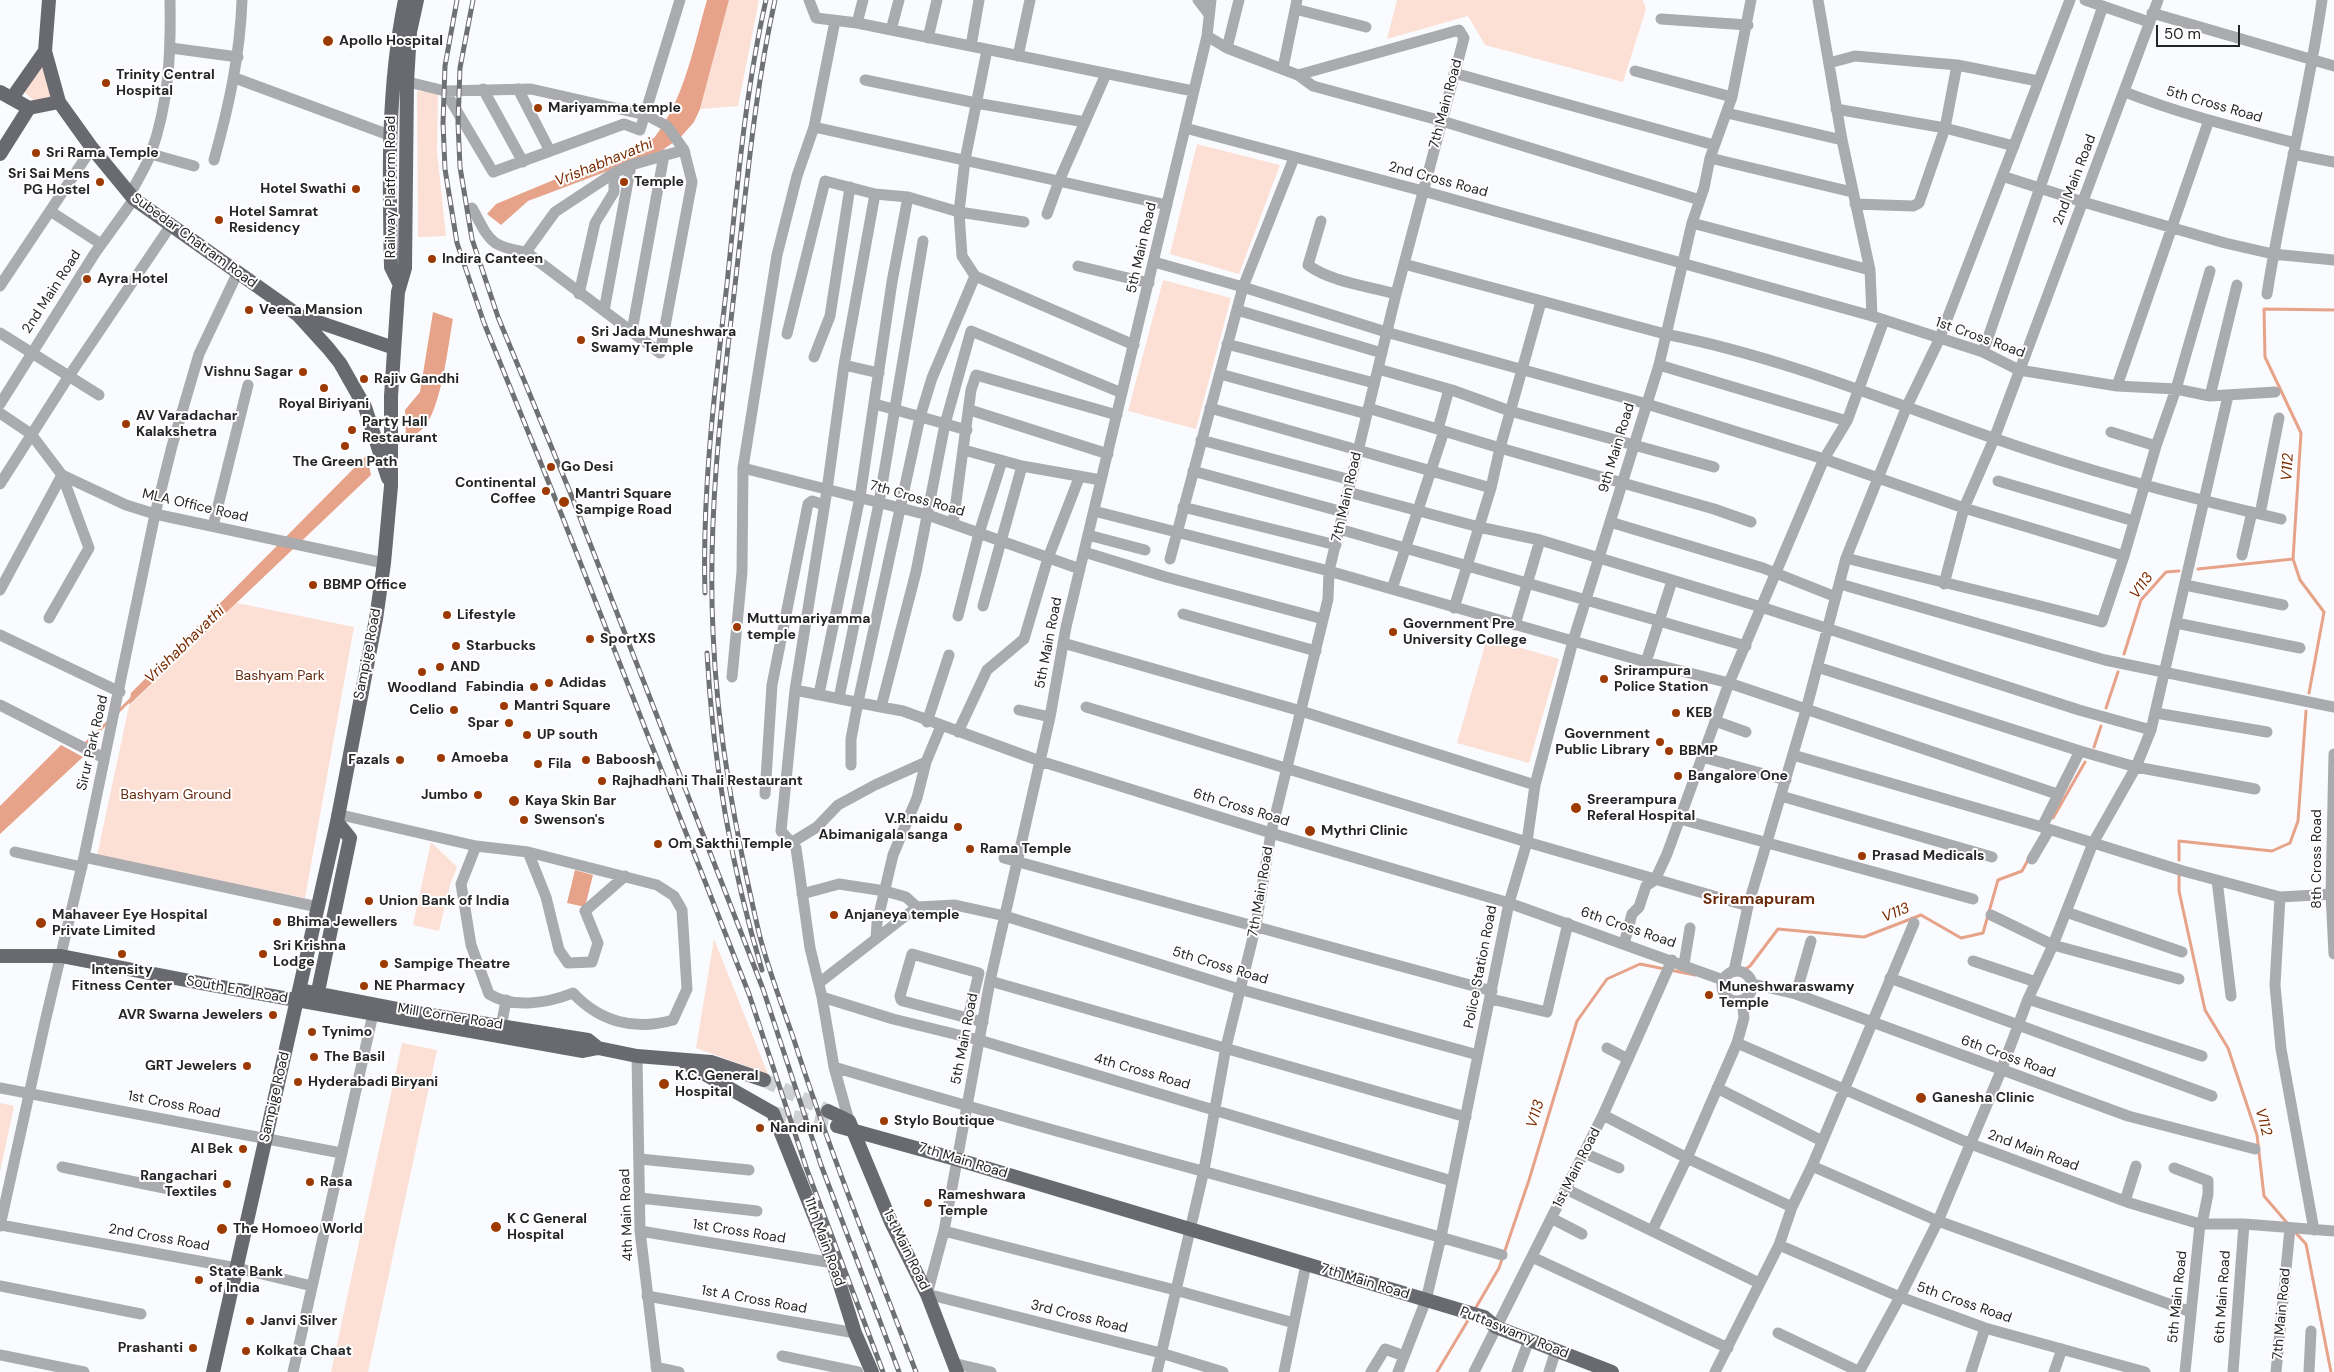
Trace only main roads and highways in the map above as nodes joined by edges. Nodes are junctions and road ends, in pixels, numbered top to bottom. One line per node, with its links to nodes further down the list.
1 (49, 0): 4 (main road, Subedar Chatram Road)
2 (405, 0): 5 (main road, Railway Platform Road)
3 (417, 0): 5 (main road, Railway Platform Road)
4 (45, 51): 6 (main road); 7 (main road, Subedar Chatram Road)
5 (400, 80): 10 (main road, Railway Platform Road); 10 (main road, Railway Platform Road)
6 (6, 95): 8 (main road)
7 (59, 102): 8 (main road); 11 (main road, Subedar Chatram Road)
8 (29, 108): 9 (main road)
9 (0, 154)
10 (399, 283): 12 (main road, Railway Platform Road)
11 (298, 315): 12 (main road); 13 (main road)
12 (394, 348): 13 (main road, Railway Platform Road)
13 (388, 466): 14 (main road, Sampige Road)
14 (337, 818): 16 (main road, Sampige Road); 17 (main road)
15 (0, 956): 16 (main road, South End Road)
16 (298, 995): 17 (main road, Mill Corner Road); 26 (main road, Sampige Road)
17 (316, 999): 18 (main road, Mill Corner Road); 18 (main road, Mill Corner Road)
18 (501, 1031): 19 (main road, Mill Corner Road)
19 (680, 1060): 20 (main road, Mill Corner Road); 22 (main road, Mill Corner Road)
20 (764, 1080)
21 (828, 1111): 23 (main road)
22 (774, 1113): 27 (main road, 11th Main Road)
23 (846, 1125): 24 (main road, 7th Main Road); 25 (main road, 1st Main Road)
24 (1444, 1305): 28 (main road, Puttaswamy Road)
25 (955, 1368)
26 (213, 1372)
27 (872, 1372)
28 (1612, 1372)

